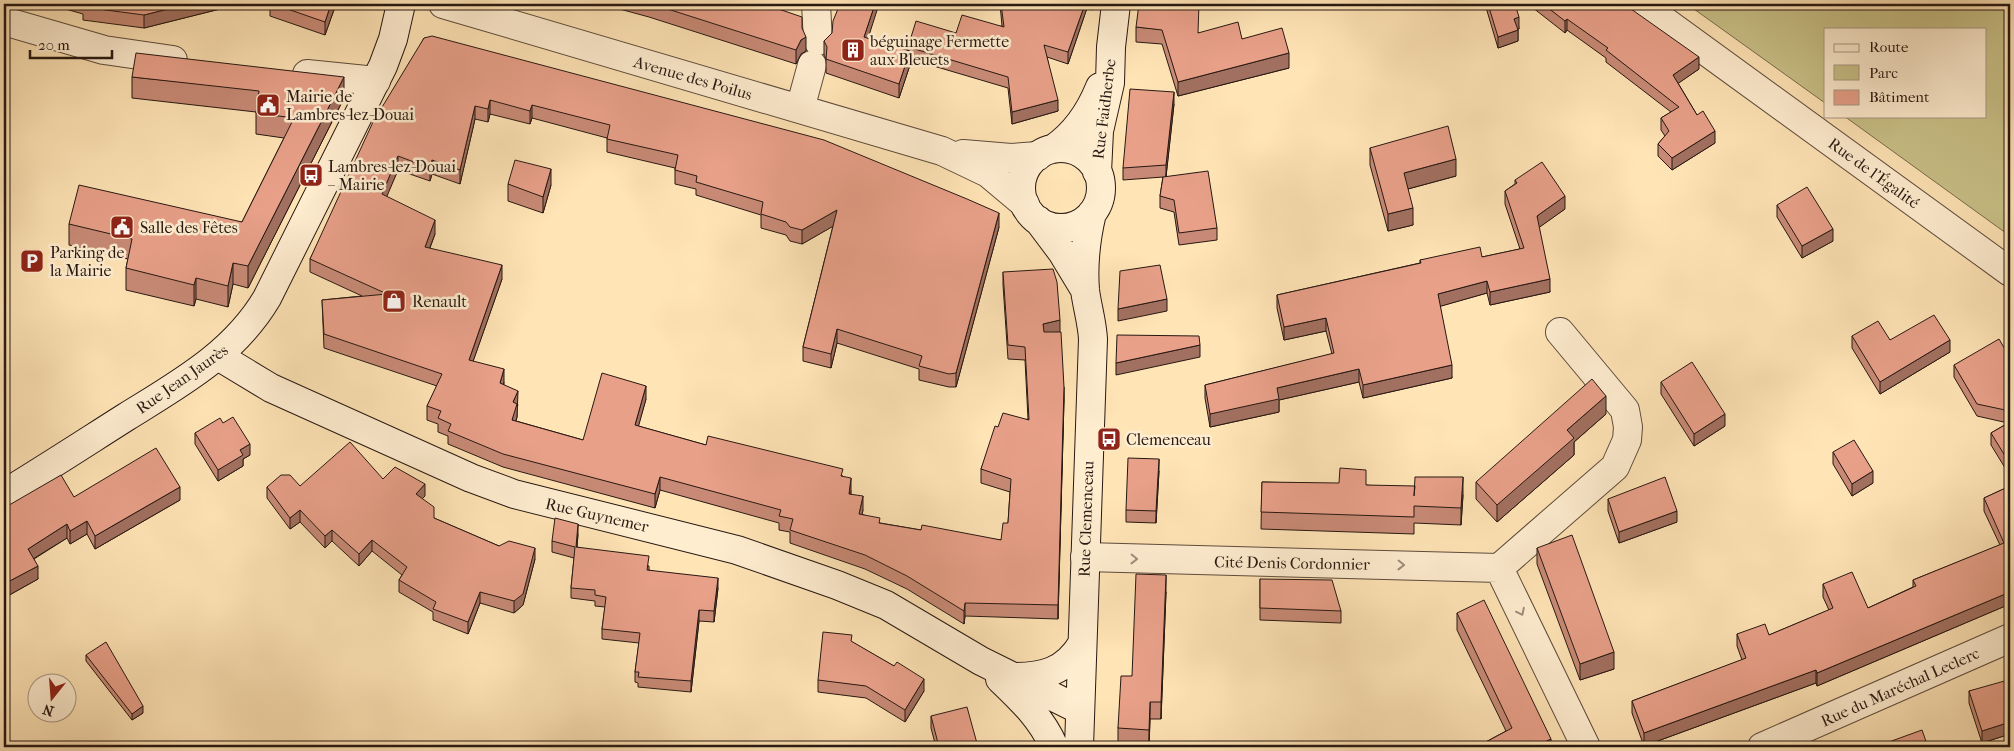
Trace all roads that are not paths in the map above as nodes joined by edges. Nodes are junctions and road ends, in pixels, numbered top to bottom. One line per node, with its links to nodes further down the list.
1 (401, 4): 10 (street, Rue Jean Jaurès)
2 (443, 4): 11 (street, Avenue des Poilus)
3 (816, 4): 11 (street)
4 (1116, 4): 7 (street, Rue Faidherbe)
5 (1641, 4): 17 (street, Rue de l'Égalité)
6 (4, 21): 8 (street)
7 (1111, 47): 13 (street, Rue Faidherbe); 14 (street, Rue Faidherbe)
8 (198, 62)
9 (286, 72): 10 (street)
10 (376, 81): 20 (street, Rue Jean Jaurès)
11 (800, 109): 12 (street, Avenue des Poilus)
12 (942, 151): 13 (street, Avenue des Poilus); 15 (street, Avenue des Poilus)
13 (1045, 153): 14 (street); 15 (street)
14 (1097, 172): 16 (street)
15 (1032, 212): 16 (street); 18 (street, Rue Clemenceau)
16 (1092, 213): 18 (street, Rue Clemenceau)
17 (2010, 272)
18 (1085, 292): 22 (street, Rue Clemenceau)
19 (1560, 332): 23 (street)
20 (218, 356): 21 (street, Rue Jean Jaurès); 26 (street, Rue Guynemer)
21 (4, 494)
22 (1085, 557): 23 (street, Cité Denis Cordonnier, one-way to 23); 25 (street, Rue Clemenceau)
23 (1499, 568): 32 (street, one-way to 32)
24 (2010, 638): 33 (street, Rue du Maréchal Leclerc)
25 (1082, 644): 27 (street, Rue Guynemer); 29 (street, Rue Clemenceau)
26 (981, 661): 27 (street, Rue Guynemer); 28 (street, Rue Guynemer)
27 (1011, 677): 29 (street, Rue Guynemer)
28 (1033, 712): 29 (street, Rue Guynemer); 30 (street, Rue Guynemer)
29 (1080, 714): 31 (street, Rue Clemenceau)
30 (1054, 747)
31 (1079, 747)
32 (1586, 747)
33 (1762, 747)

